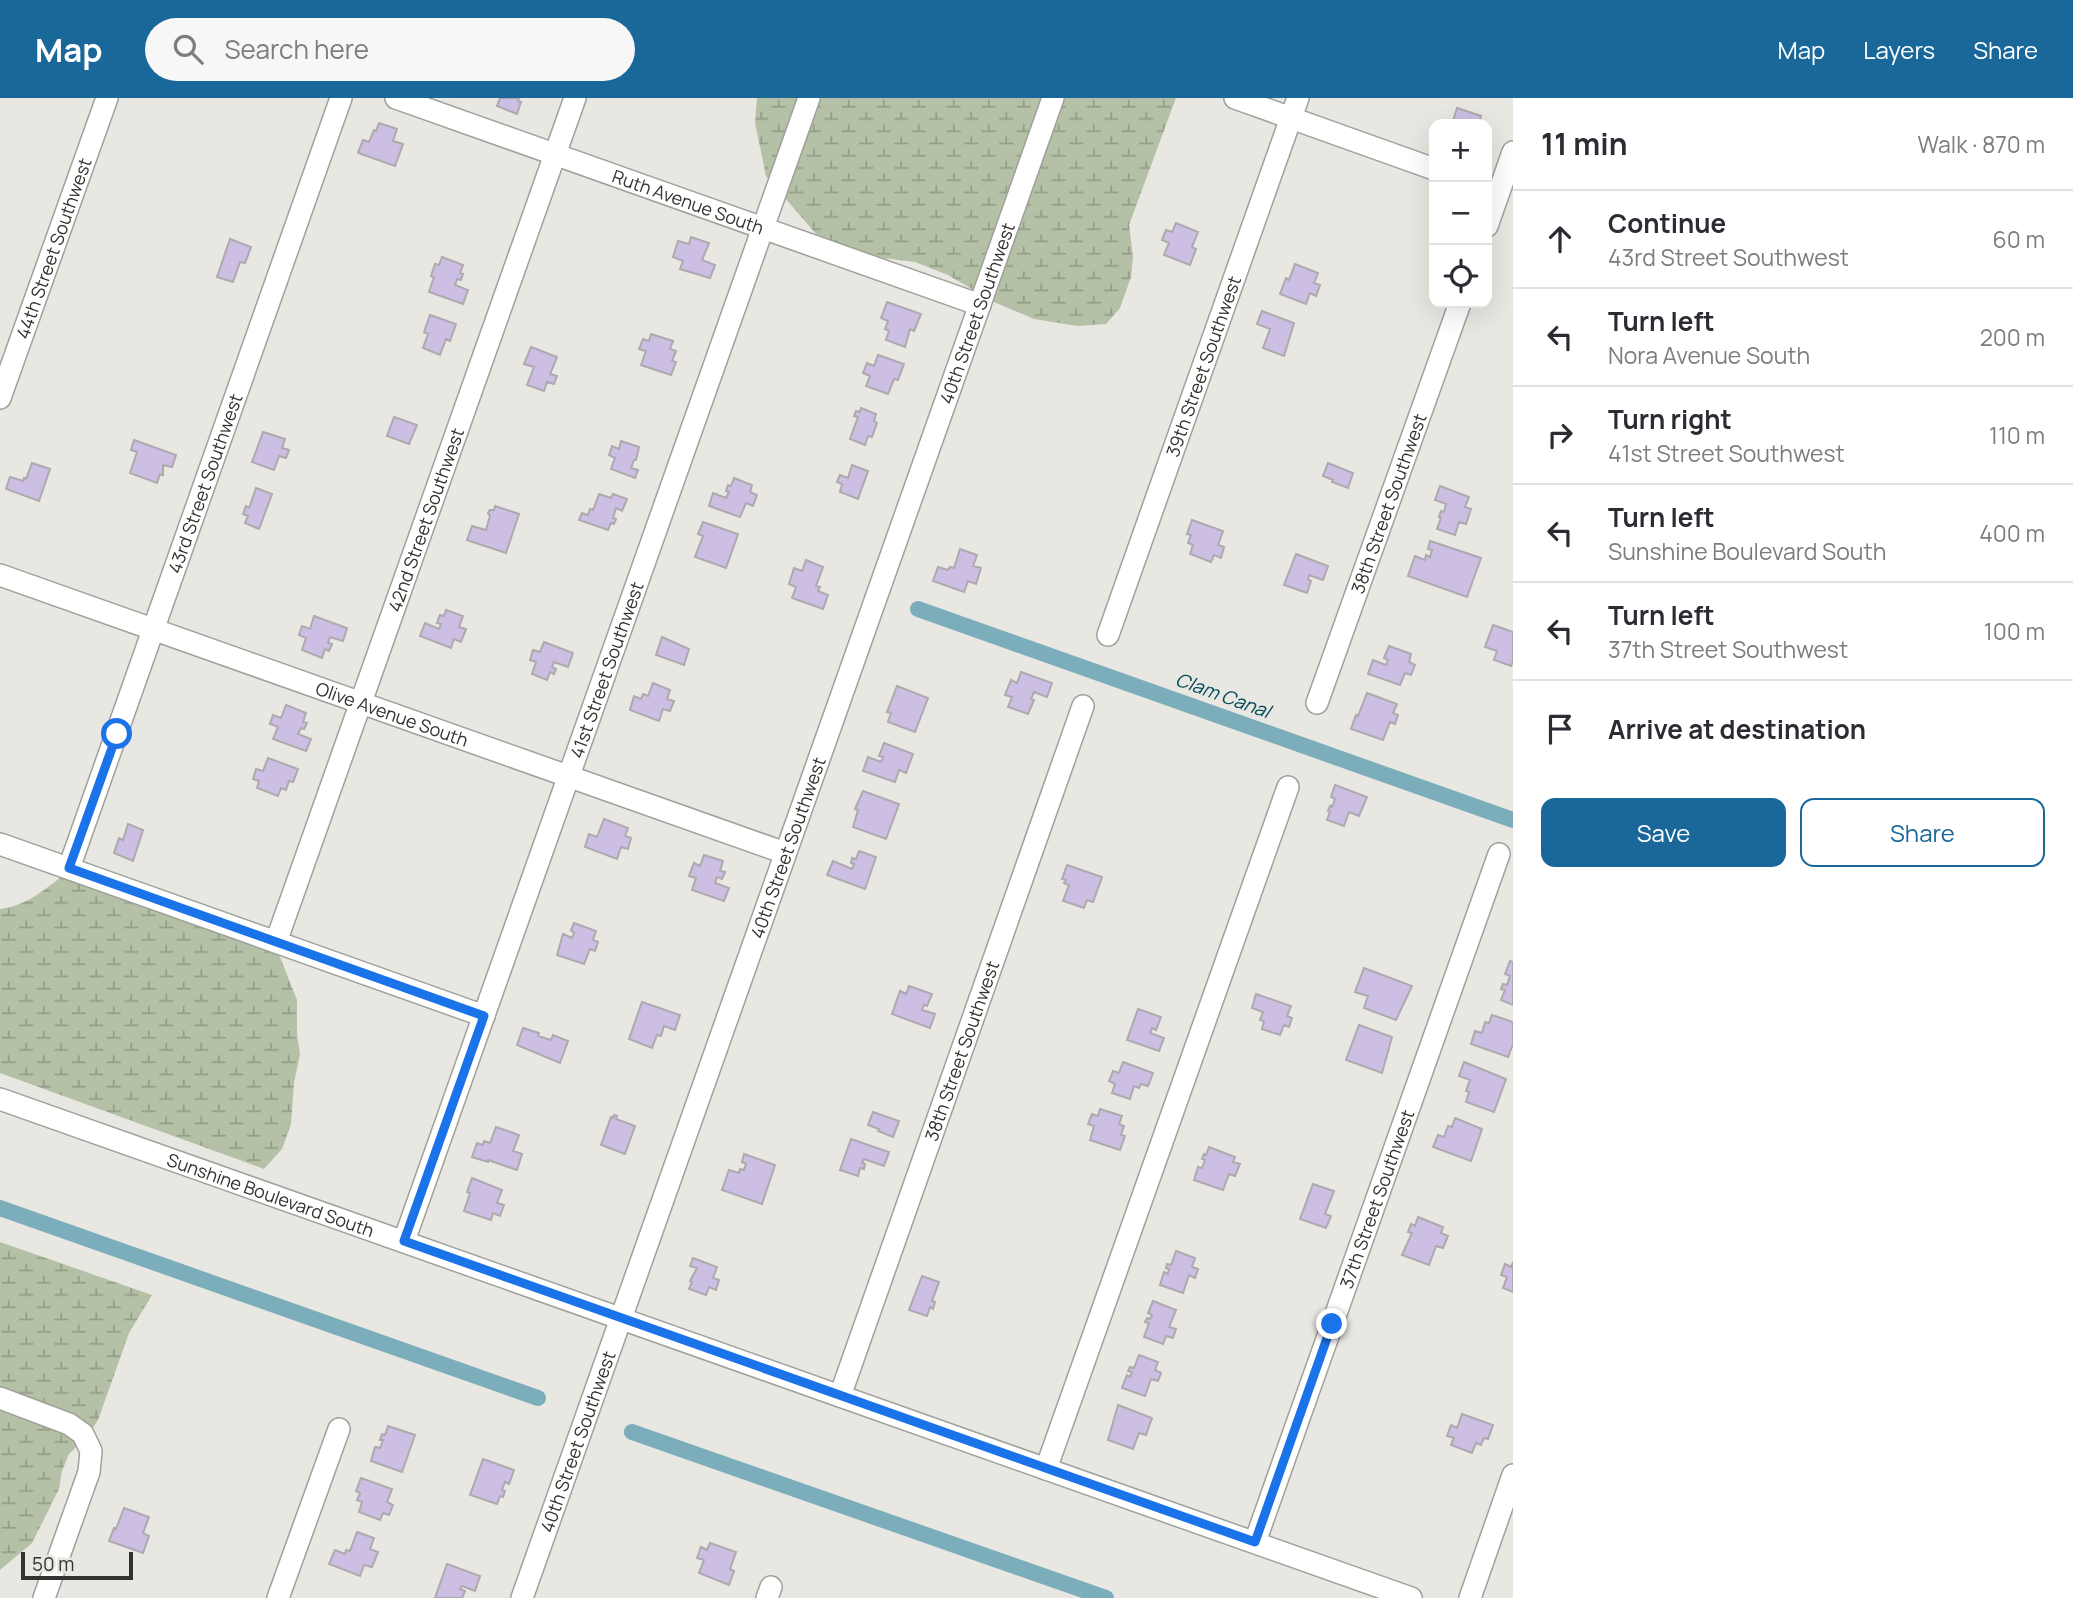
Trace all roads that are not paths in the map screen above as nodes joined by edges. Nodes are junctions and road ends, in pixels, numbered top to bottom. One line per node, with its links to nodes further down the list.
1 (107, 98): 17 (street, 44th Street Southwest)
2 (341, 98): 19 (street, 43rd Street Southwest)
3 (396, 98): 10 (street, Ruth Avenue South)
4 (575, 98): 10 (street, 42nd Street Southwest)
5 (808, 98): 14 (street, 41st Street Southwest)
6 (1053, 98): 15 (street, 40th Street Southwest)
7 (1235, 98): 8 (street)
8 (1295, 108): 11 (street); 20 (street, 39th Street Southwest)
9 (1513, 152): 12 (street)
10 (555, 154): 14 (street, Ruth Avenue South); 21 (street, 42nd Street Southwest)
11 (1429, 167)
12 (1500, 192): 13 (street)
13 (1492, 213)
14 (762, 227): 15 (street, Ruth Avenue South); 24 (street, 41st Street Southwest)
15 (980, 304): 27 (street, 40th Street Southwest)
16 (1458, 308): 22 (street, 38th Street Southwest)
17 (0, 398)
18 (0, 575): 19 (street, Olive Avenue South)
19 (153, 629): 21 (street, Olive Avenue South); 29 (street, 43rd Street Southwest)
20 (1108, 635)
21 (361, 702): 24 (street, Olive Avenue South); 30 (street, 42nd Street Southwest)
22 (1317, 704)
23 (1083, 706): 35 (street, 38th Street Southwest)
24 (569, 776): 27 (street, Olive Avenue South); 31 (street, 41st Street Southwest)
25 (1288, 787): 38 (street)
26 (0, 844): 29 (street)
27 (786, 853): 34 (street, 40th Street Southwest)
28 (1499, 855): 40 (street, 37th Street Southwest)
29 (69, 868): 30 (street)
30 (276, 942): 31 (street)
31 (484, 1016): 33 (street, 41st Street Southwest)
32 (0, 1099): 33 (street, Sunshine Boulevard South)
33 (404, 1241): 34 (street, Sunshine Boulevard South)
34 (621, 1318): 35 (street, Sunshine Boulevard South); 43 (street, 40th Street Southwest)
35 (840, 1395): 38 (street, Sunshine Boulevard South)
36 (0, 1398): 41 (street)
37 (339, 1429): 42 (street)
38 (1046, 1469): 40 (street, Sunshine Boulevard South)
39 (1513, 1475): 45 (street)
40 (1255, 1542): 44 (street, Sunshine Boulevard South)
41 (44, 1598)
42 (278, 1598)
43 (522, 1598)
44 (1411, 1598)
45 (1469, 1598)

